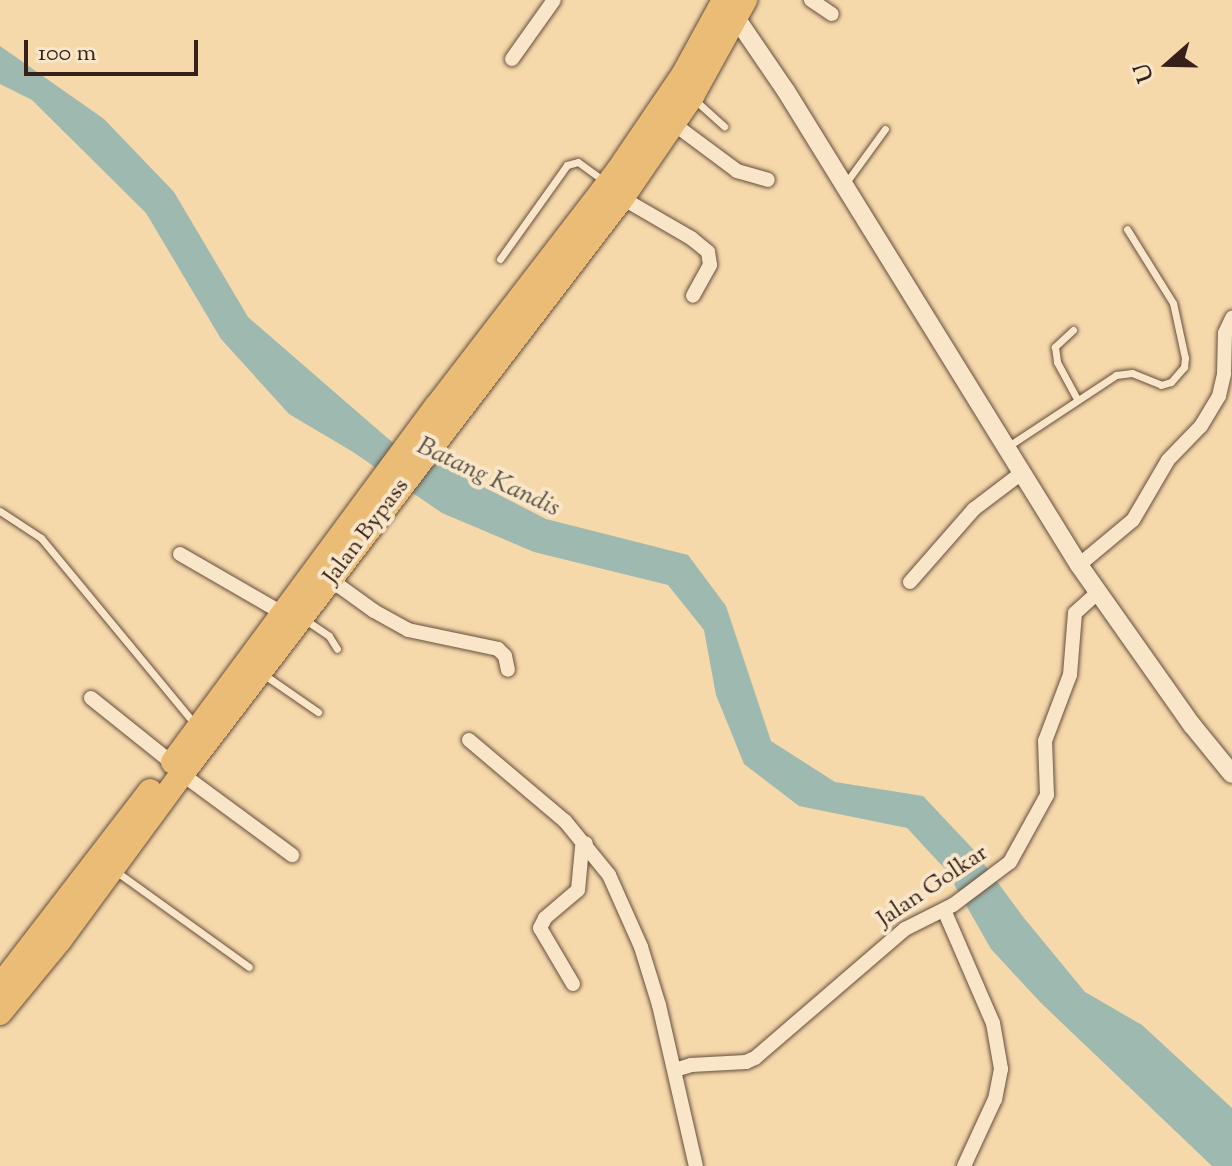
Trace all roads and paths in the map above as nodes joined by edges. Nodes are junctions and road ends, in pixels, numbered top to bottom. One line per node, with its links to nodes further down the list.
1 (554, 0): 5 (street)
2 (811, 0): 4 (street)
3 (732, 4): 6 (highway, Jalan Bypass); 11 (street); 12 (highway, Jalan Bypass)
4 (832, 14)
5 (512, 59)
6 (692, 96): 7 (highway, Jalan Bypass); 8 (lane)
7 (674, 124): 10 (street); 12 (highway, Jalan Bypass)
8 (724, 126)
9 (885, 129): 11 (lane)
10 (768, 180)
11 (844, 186): 19 (street)
12 (615, 191): 14 (lane); 15 (street); 21 (highway, Jalan Bypass)
13 (1127, 229): 18 (lane)
14 (500, 259)
15 (693, 296)
16 (1232, 318): 24 (street)
17 (1073, 330): 18 (lane)
18 (1077, 399): 19 (lane)
19 (1007, 447): 20 (street)
20 (1023, 472): 24 (street); 26 (street)
21 (382, 494): 25 (highway, Jalan Bypass); 28 (highway, Jalan Bypass)
22 (0, 511): 34 (lane)
23 (180, 554): 28 (street)
24 (1079, 565): 27 (street)
25 (331, 580): 28 (highway, Jalan Bypass); 30 (street)
26 (910, 582)
27 (1098, 592): 37 (street); 41 (street, Jalan Golkar)
28 (292, 615): 29 (lane); 31 (highway, Jalan Bypass); 34 (highway, Jalan Bypass)
29 (337, 649)
30 (508, 670)
31 (261, 673): 33 (lane); 36 (highway, Jalan Bypass)
32 (91, 698): 36 (street)
33 (318, 712)
34 (198, 727): 36 (highway, Jalan Bypass)
35 (469, 740): 38 (street)
36 (177, 768): 39 (street); 40 (highway, Jalan Bypass); 44 (highway, Jalan Bypass)
37 (1232, 774)
38 (586, 843): 43 (street); 46 (street)
39 (292, 855)
40 (112, 869): 42 (lane); 45 (highway, Jalan Bypass)
41 (949, 908): 46 (street, Jalan Golkar); 48 (street)
42 (249, 967)
43 (573, 984)
44 (0, 986)
45 (0, 1013)
46 (675, 1070): 47 (street)
47 (696, 1166)
48 (964, 1166)

